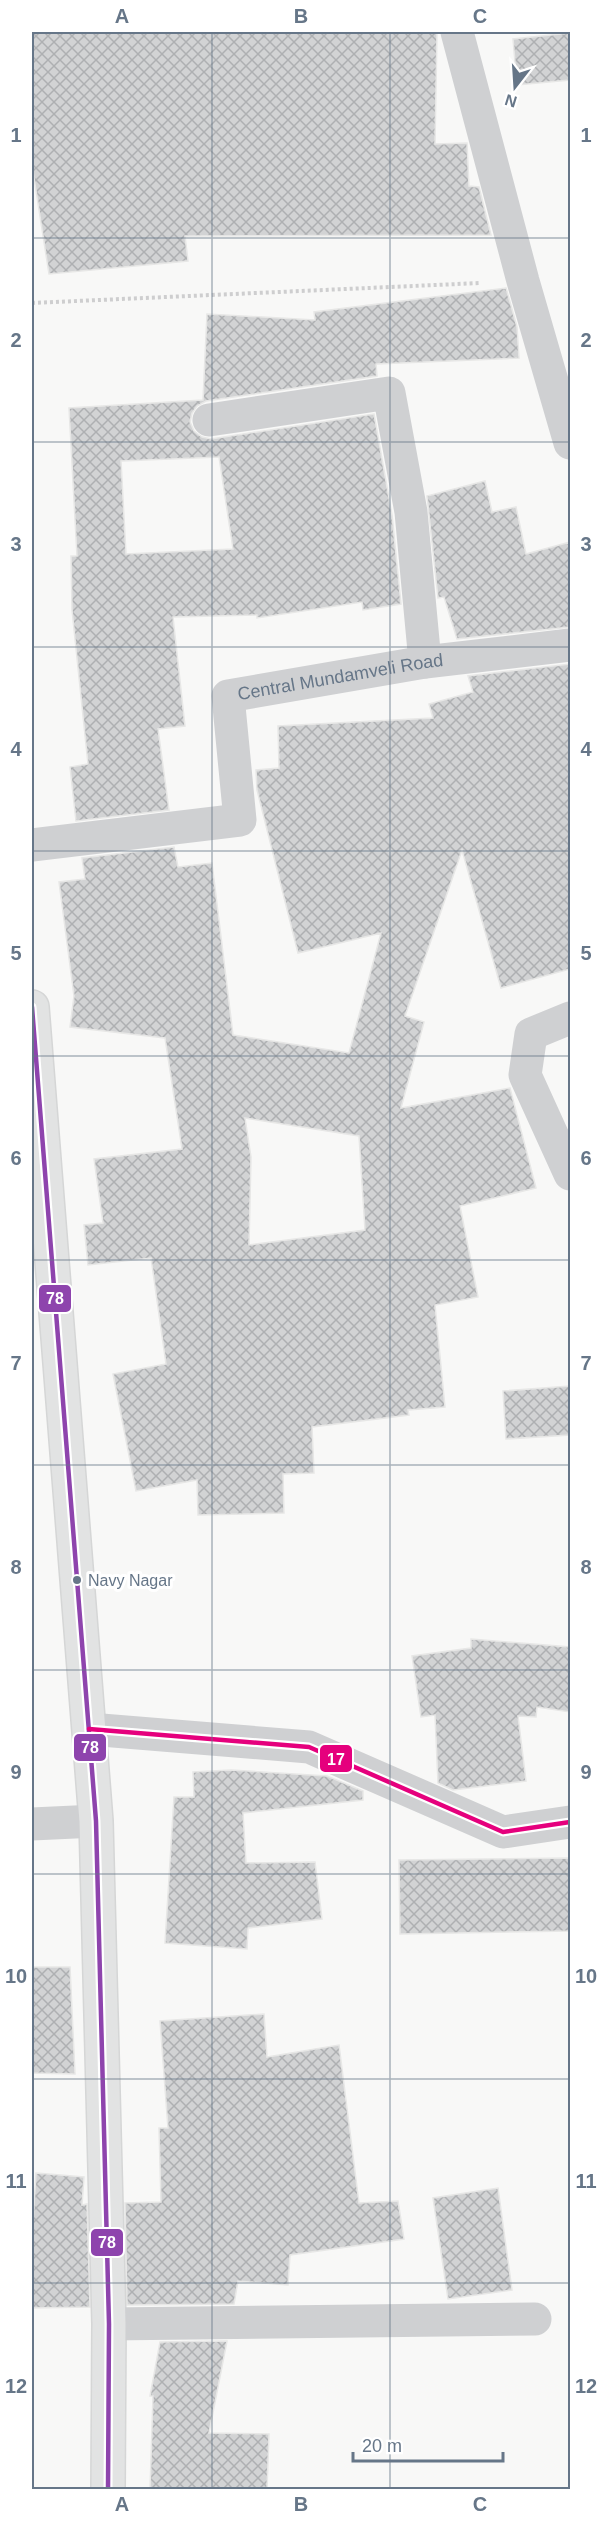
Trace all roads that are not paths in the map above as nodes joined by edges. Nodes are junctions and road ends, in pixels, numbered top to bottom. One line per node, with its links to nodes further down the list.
1 (457, 32): 3 (street)
2 (209, 420): 5 (street)
3 (570, 443)
4 (570, 645): 5 (street, Central Mundamveli Road)
5 (425, 662): 6 (street, Central Mundamveli Road)
6 (32, 845)
7 (32, 1007): 10 (main road)
8 (570, 1018): 9 (street)
9 (570, 1174)
10 (89, 1729): 11 (main road); 12 (street)
11 (96, 1821): 13 (street); 15 (main road)
12 (570, 1822)
13 (32, 1824)
14 (535, 2319): 15 (street)
15 (109, 2324): 16 (main road)
16 (108, 2490)

